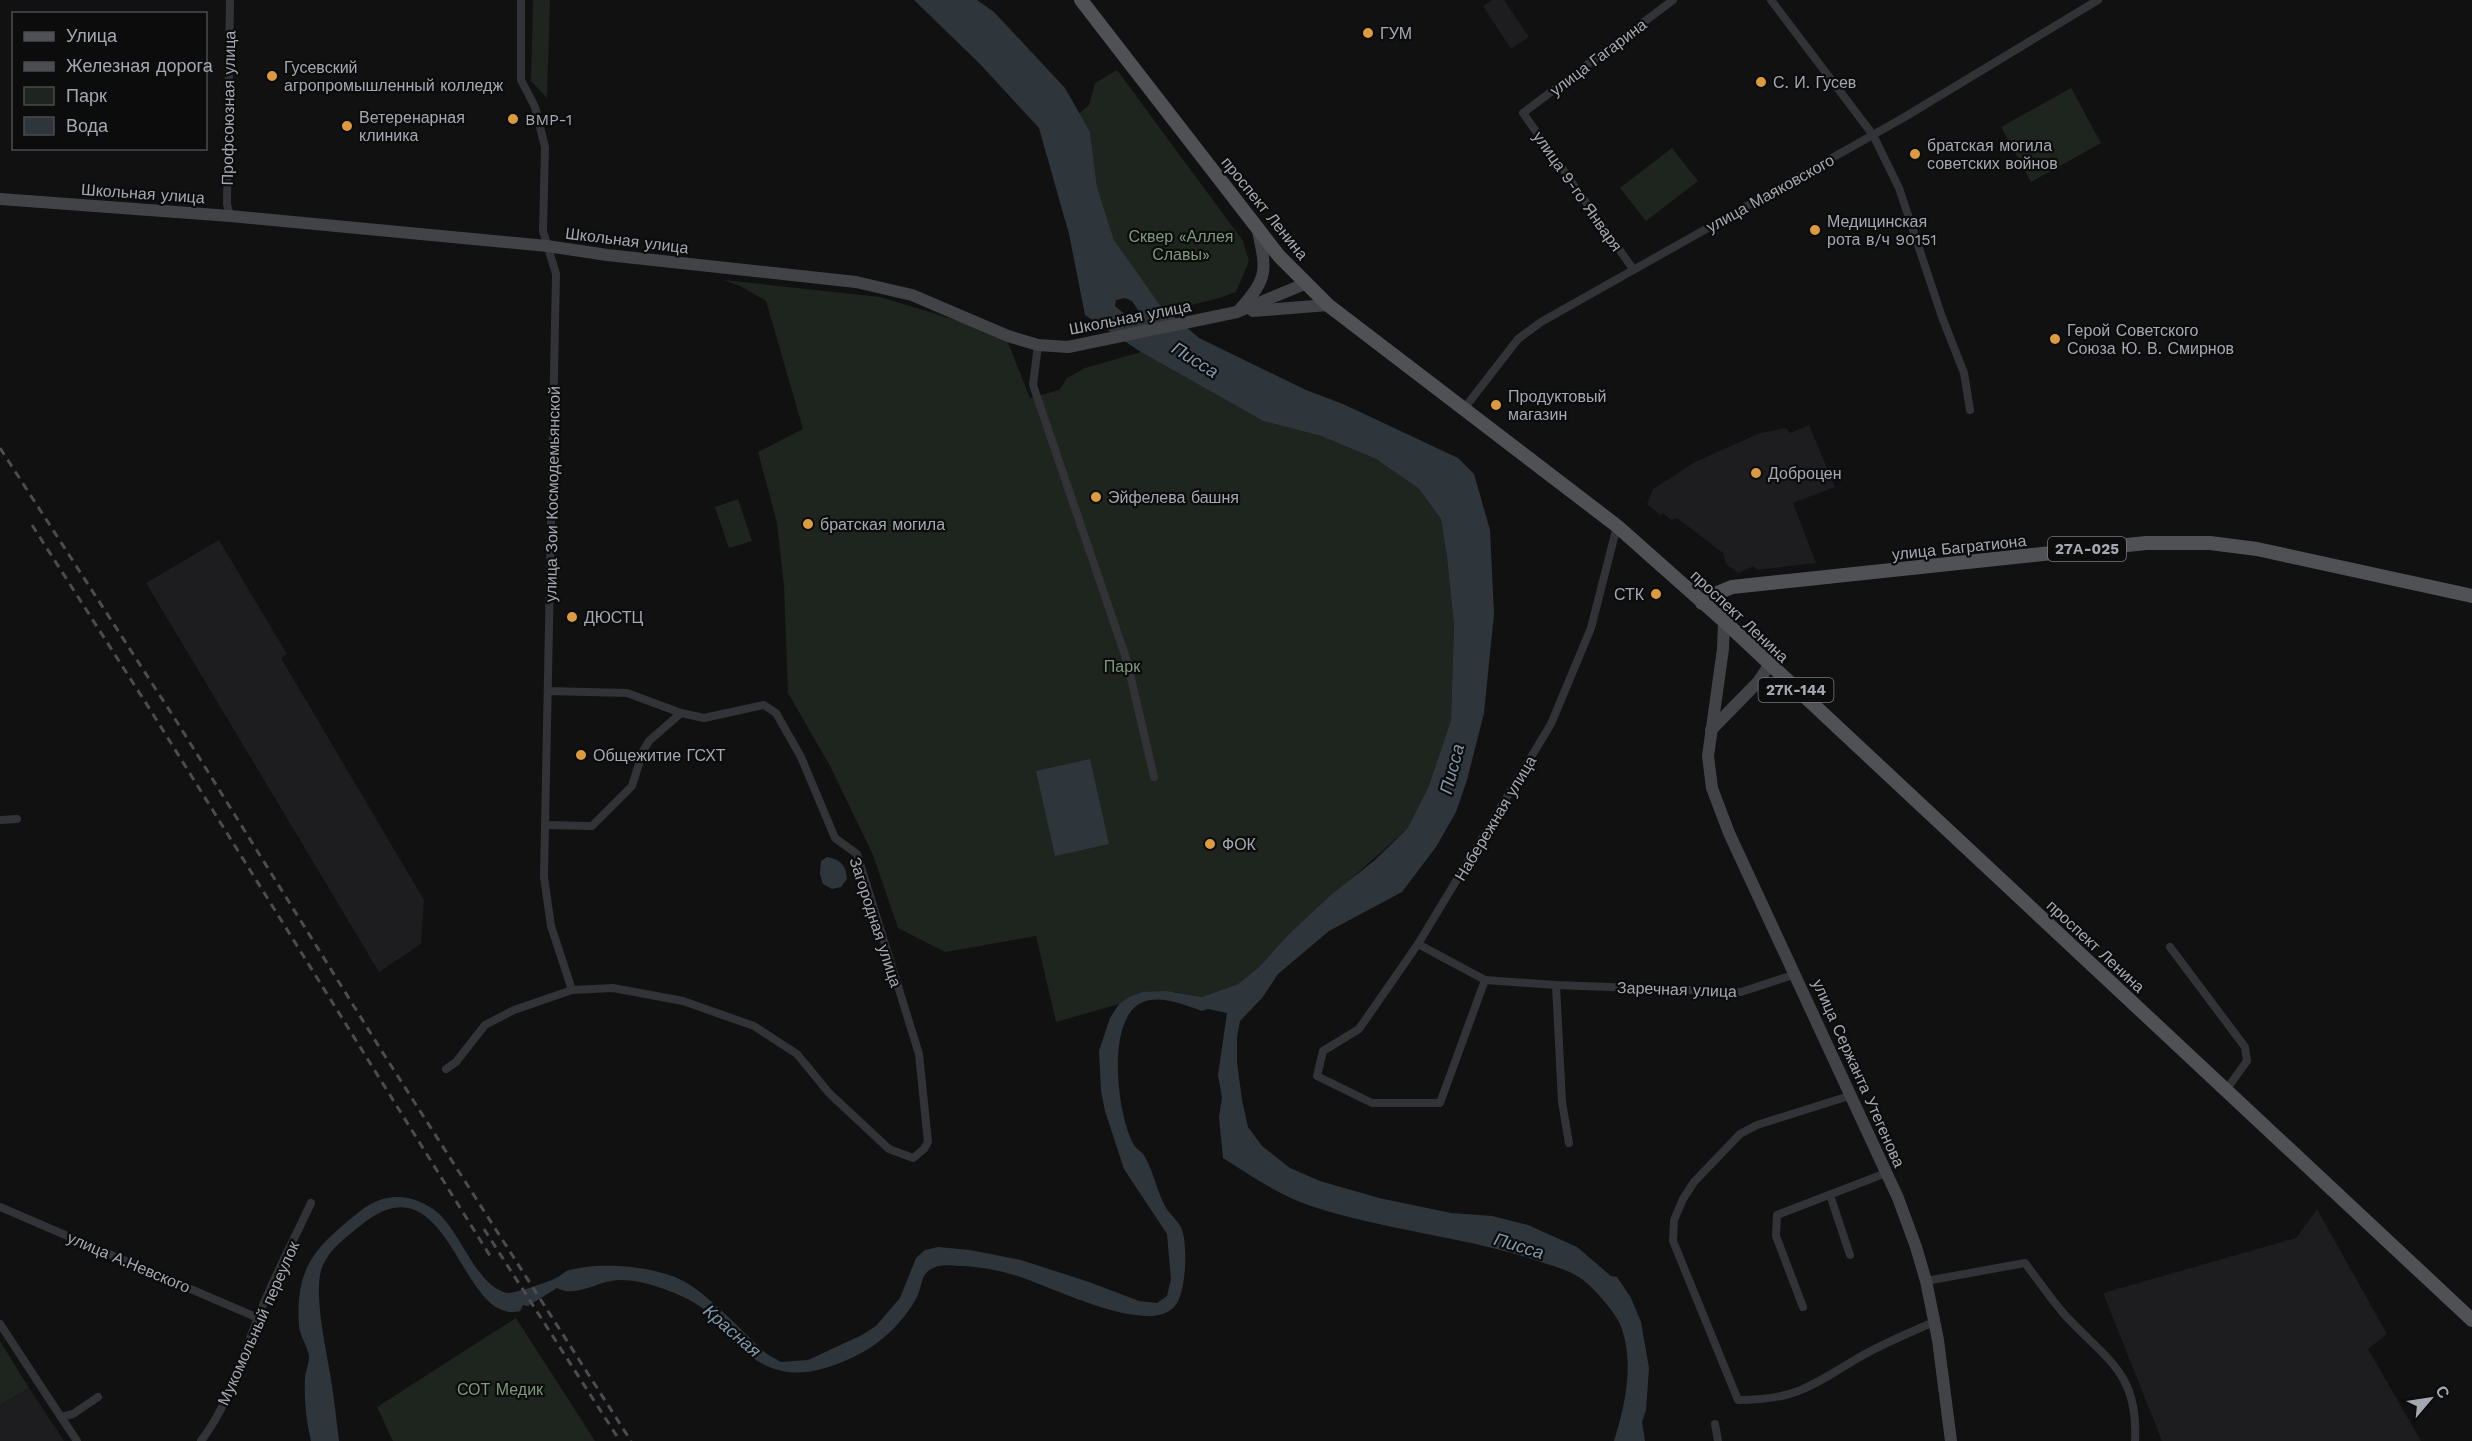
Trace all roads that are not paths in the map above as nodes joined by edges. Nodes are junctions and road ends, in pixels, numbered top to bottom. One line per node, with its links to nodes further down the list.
1 (230, 0): 10 (street, Профсоюзная улица)
2 (522, 0): 12 (street, улица Зои Космодемьянской)
3 (1081, 0): 11 (main road, проспект Ленина / 27К-144)
4 (1673, 0): 7 (street, улица Гагарина)
5 (1771, 0): 8 (street)
6 (2098, 0): 8 (street, улица Маяковского)
7 (1523, 113): 13 (street, улица 9-го Января)
8 (1873, 135): 13 (street, улица Маяковского); 19 (street)
9 (0, 199): 10 (main road, Школьная улица)
10 (230, 216): 12 (main road, Школьная улица)
11 (1257, 226): 14 (main road, проспект Ленина / 27К-144); 16 (main road)
12 (547, 246): 17 (main road, Школьная улица); 25 (street, улица Зои Космодемьянской)
13 (1633, 269): 18 (street, улица Маяковского)
14 (1307, 283): 15 (main road, проспект Ленина / 27К-144); 16 (main road, Школьная улица)
15 (1328, 305): 16 (main road, Школьная улица); 18 (main road, проспект Ленина / 27К-144)
16 (1237, 312): 17 (main road, Школьная улица)
17 (1038, 345): 28 (street)
18 (1463, 410): 20 (main road, проспект Ленина / 27К-144)
19 (1970, 410)
20 (1617, 526): 22 (main road, проспект Ленина / 27К-144); 32 (street, Набережная улица)
21 (2472, 596): 22 (main road, улица Багратиона / 27А-025)
22 (1702, 603): 23 (main road, проспект Ленина / 27К-144)
23 (1724, 621): 24 (main road, проспект Ленина / 27К-144); 27 (main road, улица Сержанта Утегенова)
24 (1770, 664): 27 (main road); 39 (main road, проспект Ленина / 27К-144)
25 (548, 691): 26 (street); 31 (street, улица Зои Космодемьянской)
26 (681, 713): 31 (street); 37 (street, Загородная улица)
27 (1711, 730): 34 (main road, улица Сержанта Утегенова)
28 (1154, 777)
29 (17, 819): 30 (street)
30 (0, 820)
31 (545, 825): 37 (street, улица Зои Космодемьянской)
32 (1418, 944): 35 (street, Заречная улица); 35 (street, Набережная улица)
33 (2170, 947): 39 (street)
34 (1796, 974): 36 (street, Заречная улица); 40 (main road, улица Сержанта Утегенова)
35 (1485, 980): 36 (street, Заречная улица)
36 (1556, 985): 41 (street)
37 (572, 990): 38 (street)
38 (446, 1069)
39 (2226, 1090): 50 (main road, проспект Ленина / 27К-144)
40 (1850, 1095): 42 (main road, улица Сержанта Утегенова); 51 (street)
41 (1569, 1143)
42 (1886, 1173): 43 (street); 47 (main road, улица Сержанта Утегенова)
43 (1830, 1195): 46 (street); 48 (street)
44 (311, 1203): 49 (street, Мукомольный переулок)
45 (0, 1207): 49 (street, улица А.Невского)
46 (1850, 1255)
47 (1926, 1281): 51 (main road, улица Сержанта Утегенова); 60 (street)
48 (1803, 1307)
49 (258, 1318): 57 (street, Мукомольный переулок)
50 (2472, 1320)
51 (1934, 1322): 59 (main road, улица Сержанта Утегенова)
52 (0, 1324): 54 (street)
53 (98, 1397): 54 (street)
54 (61, 1417): 56 (street)
55 (1715, 1424): 58 (street)
56 (77, 1441)
57 (201, 1441)
58 (1718, 1441)
59 (1951, 1441)
60 (2135, 1441)

